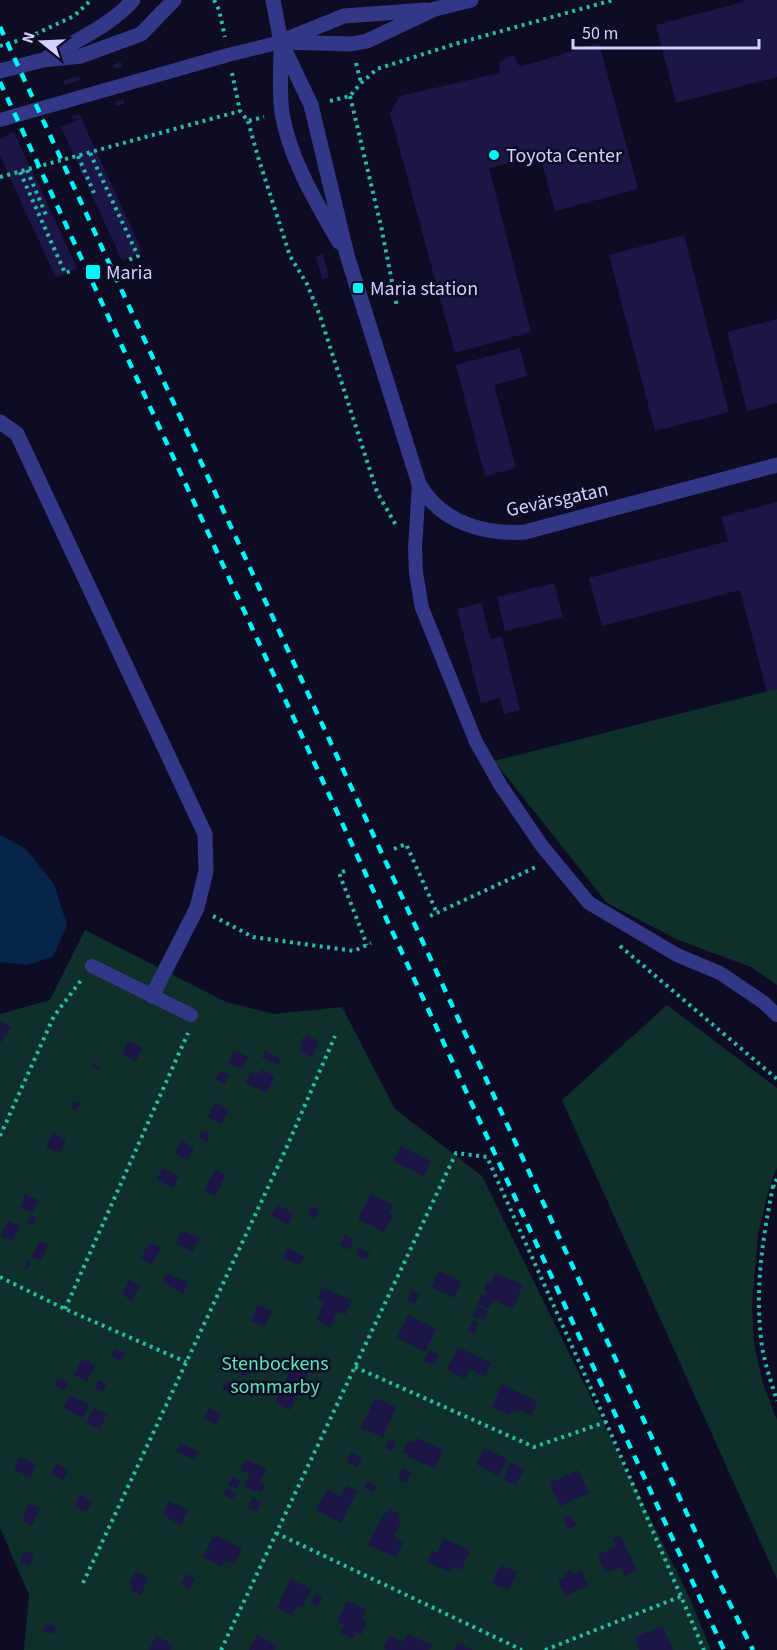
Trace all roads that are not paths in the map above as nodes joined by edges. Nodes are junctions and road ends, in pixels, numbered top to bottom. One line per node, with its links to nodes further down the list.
1 (134, 0): 7 (street)
2 (174, 0): 7 (street)
3 (273, 0): 6 (street, Gevärsgatan)
4 (471, 0): 5 (street)
5 (435, 9): 6 (street); 6 (street)
6 (281, 42): 9 (lane); 10 (street, Gevärsgatan); 10 (street, Gevärsgatan)
7 (43, 60): 8 (street)
8 (0, 71)
9 (0, 120)
10 (347, 255): 13 (street, Gevärsgatan)
11 (0, 422): 15 (street)
12 (777, 465): 13 (street, Gevärsgatan)
13 (419, 484): 17 (lane)
14 (92, 966): 15 (lane)
15 (152, 996): 16 (lane)
16 (191, 1015)
17 (777, 1016)

